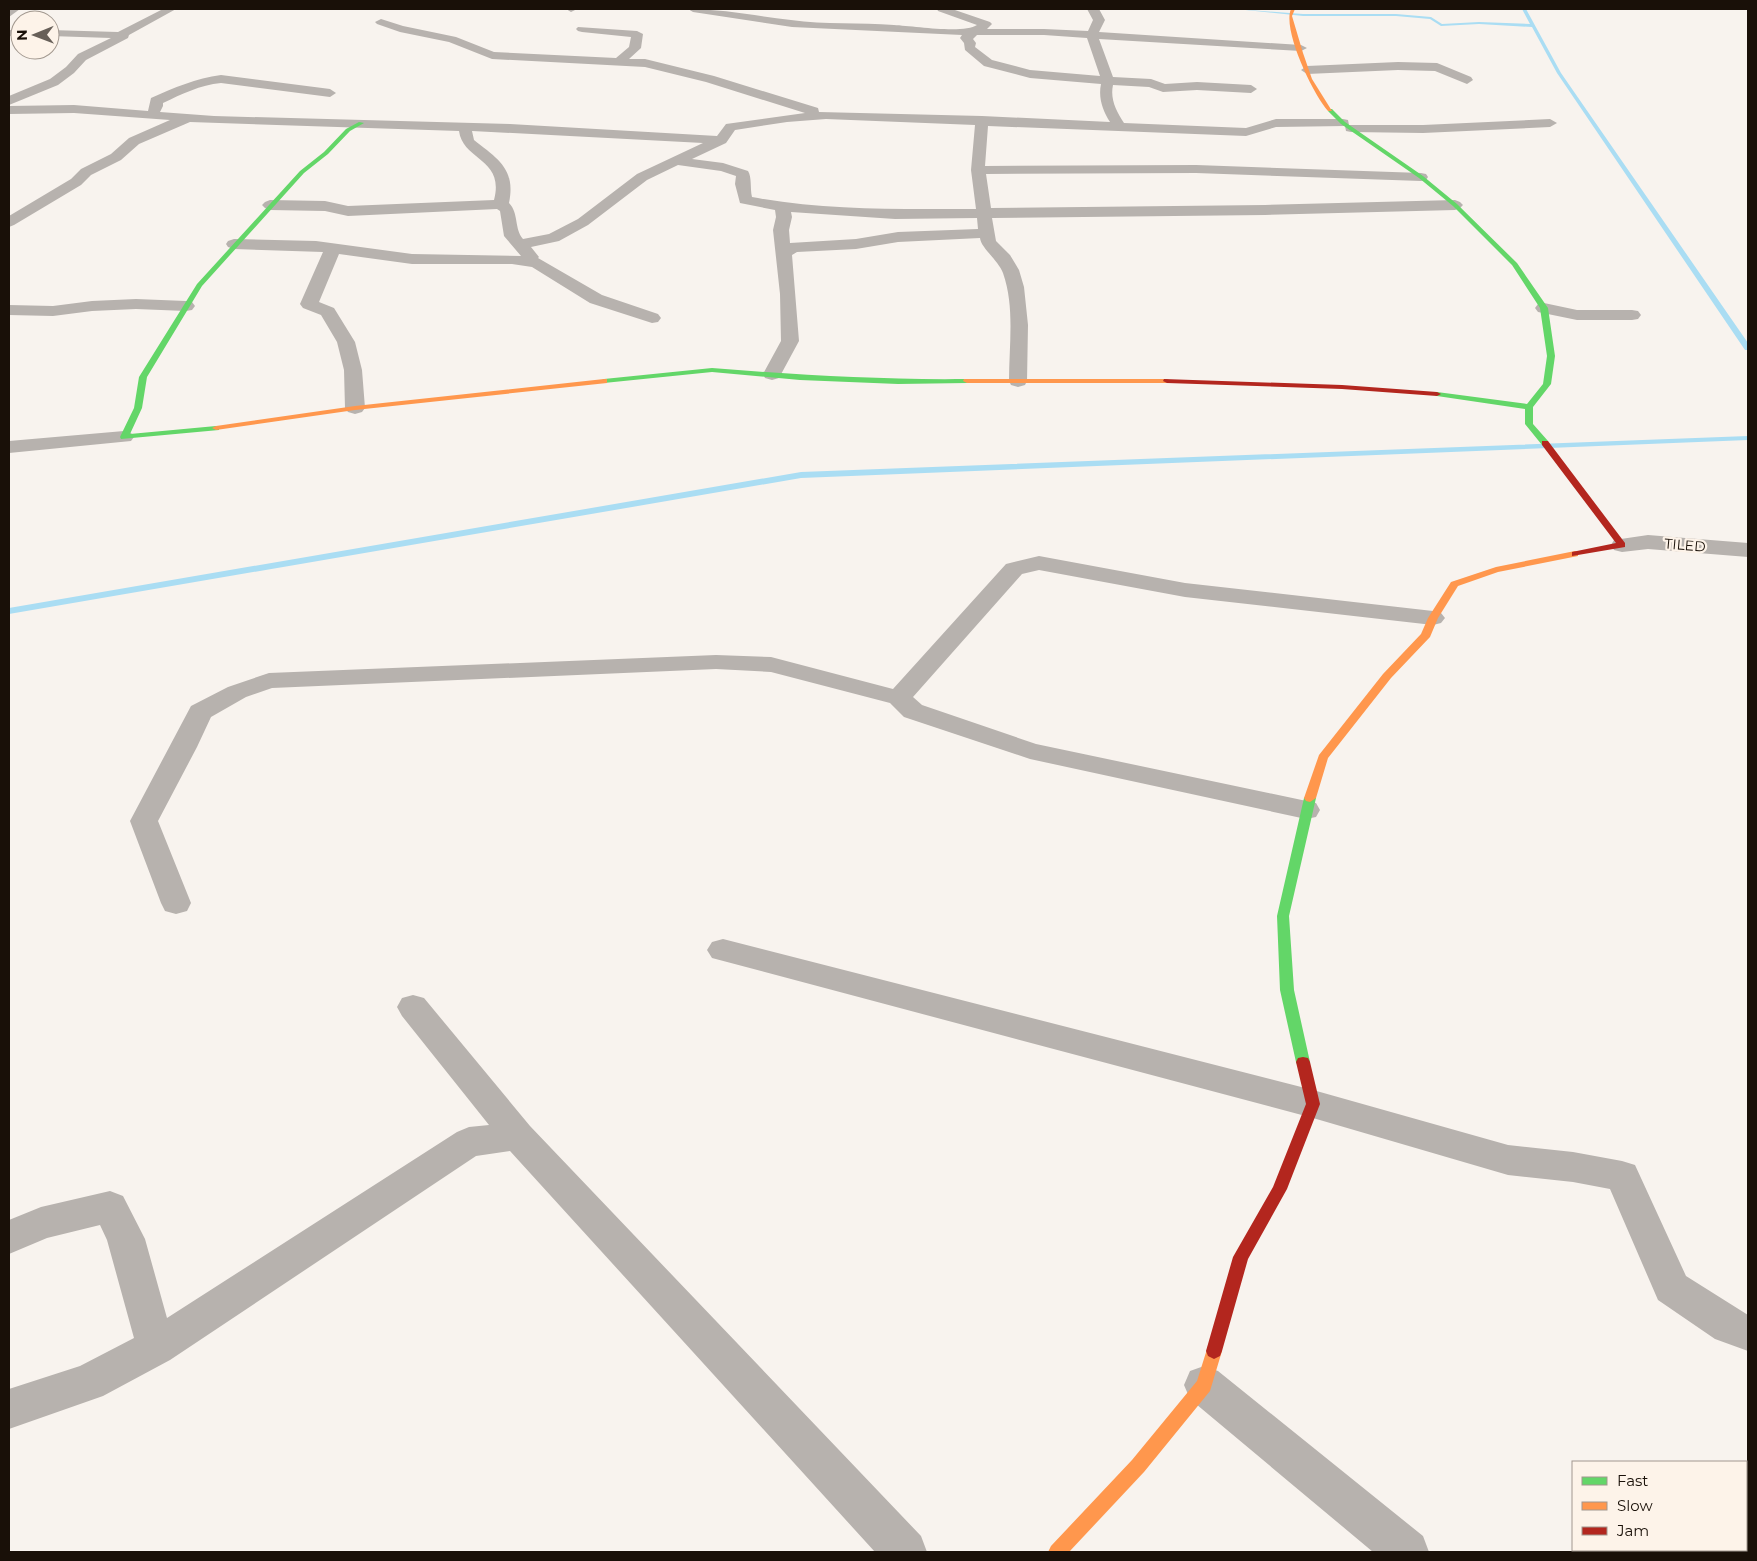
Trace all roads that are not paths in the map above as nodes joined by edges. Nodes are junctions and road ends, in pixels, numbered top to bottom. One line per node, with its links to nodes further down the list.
1 (15, 9): 6 (street)
2 (171, 9): 14 (street)
3 (693, 9): 12 (street)
4 (942, 9): 10 (street)
5 (1292, 12): 16 (street)
6 (9, 14)
7 (1093, 16): 15 (street)
8 (1017, 20): 10 (street)
9 (381, 22): 17 (street)
10 (986, 24): 12 (street)
11 (582, 29): 17 (street)
12 (973, 32): 15 (street); 20 (street)
13 (60, 33): 14 (street)
14 (120, 35): 23 (street)
15 (1092, 35): 16 (street); 20 (street)
16 (1302, 48): 18 (street)
17 (619, 61): 26 (street)
18 (1307, 70): 19 (street); 32 (street)
19 (1467, 80)
20 (1108, 81): 21 (street); 31 (street)
21 (1252, 89)
22 (330, 93): 25 (street)
23 (9, 101)
24 (9, 110): 25 (street)
25 (152, 115): 27 (street)
26 (826, 115): 28 (street); 34 (street)
27 (197, 119): 29 (street); 43 (street)
28 (982, 120): 31 (street); 36 (street)
29 (361, 123): 33 (street); 39 (street)
30 (1550, 123): 32 (street)
31 (1120, 126): 32 (street)
32 (1347, 126): 37 (street)
33 (465, 127): 34 (street); 38 (street)
34 (722, 140): 35 (street)
35 (676, 161): 41 (street); 46 (street)
36 (978, 170): 37 (street); 42 (street)
37 (1420, 176): 40 (street)
38 (500, 204): 39 (street); 46 (street)
39 (270, 205): 45 (street)
40 (1455, 205): 42 (street); 51 (street)
41 (782, 208): 42 (street); 48 (street)
42 (983, 212): 44 (street)
43 (9, 222)
44 (986, 233): 48 (street); 56 (street)
45 (234, 244): 47 (street); 50 (street)
46 (520, 244): 49 (street)
47 (333, 248): 49 (street); 58 (street)
48 (783, 253): 55 (street)
49 (537, 264): 54 (street)
50 (186, 306): 52 (street); 59 (street)
51 (1544, 308): 53 (street); 57 (street)
52 (9, 310)
53 (1632, 315)
54 (652, 318)
55 (772, 374): 56 (street); 58 (street)
56 (1018, 381): 57 (street)
57 (1529, 407): 61 (street)
58 (355, 408): 59 (street)
59 (124, 437): 60 (street)
60 (9, 446)
61 (1622, 545): 62 (street, TILED); 63 (street)
62 (1748, 550)
63 (1433, 618): 64 (street); 65 (street)
64 (899, 698): 65 (street); 66 (street)
65 (1306, 810): 69 (street)
66 (176, 903)
67 (724, 950): 69 (street)
68 (413, 1008): 70 (street)
69 (1313, 1104): 72 (street); 74 (street)
70 (518, 1136): 73 (street); 76 (street)
71 (9, 1238): 73 (street)
72 (1748, 1333)
73 (156, 1347): 75 (street)
74 (1204, 1385): 77 (street); 78 (street)
75 (9, 1409)
76 (905, 1552)
77 (1057, 1552)
78 (1407, 1552)

